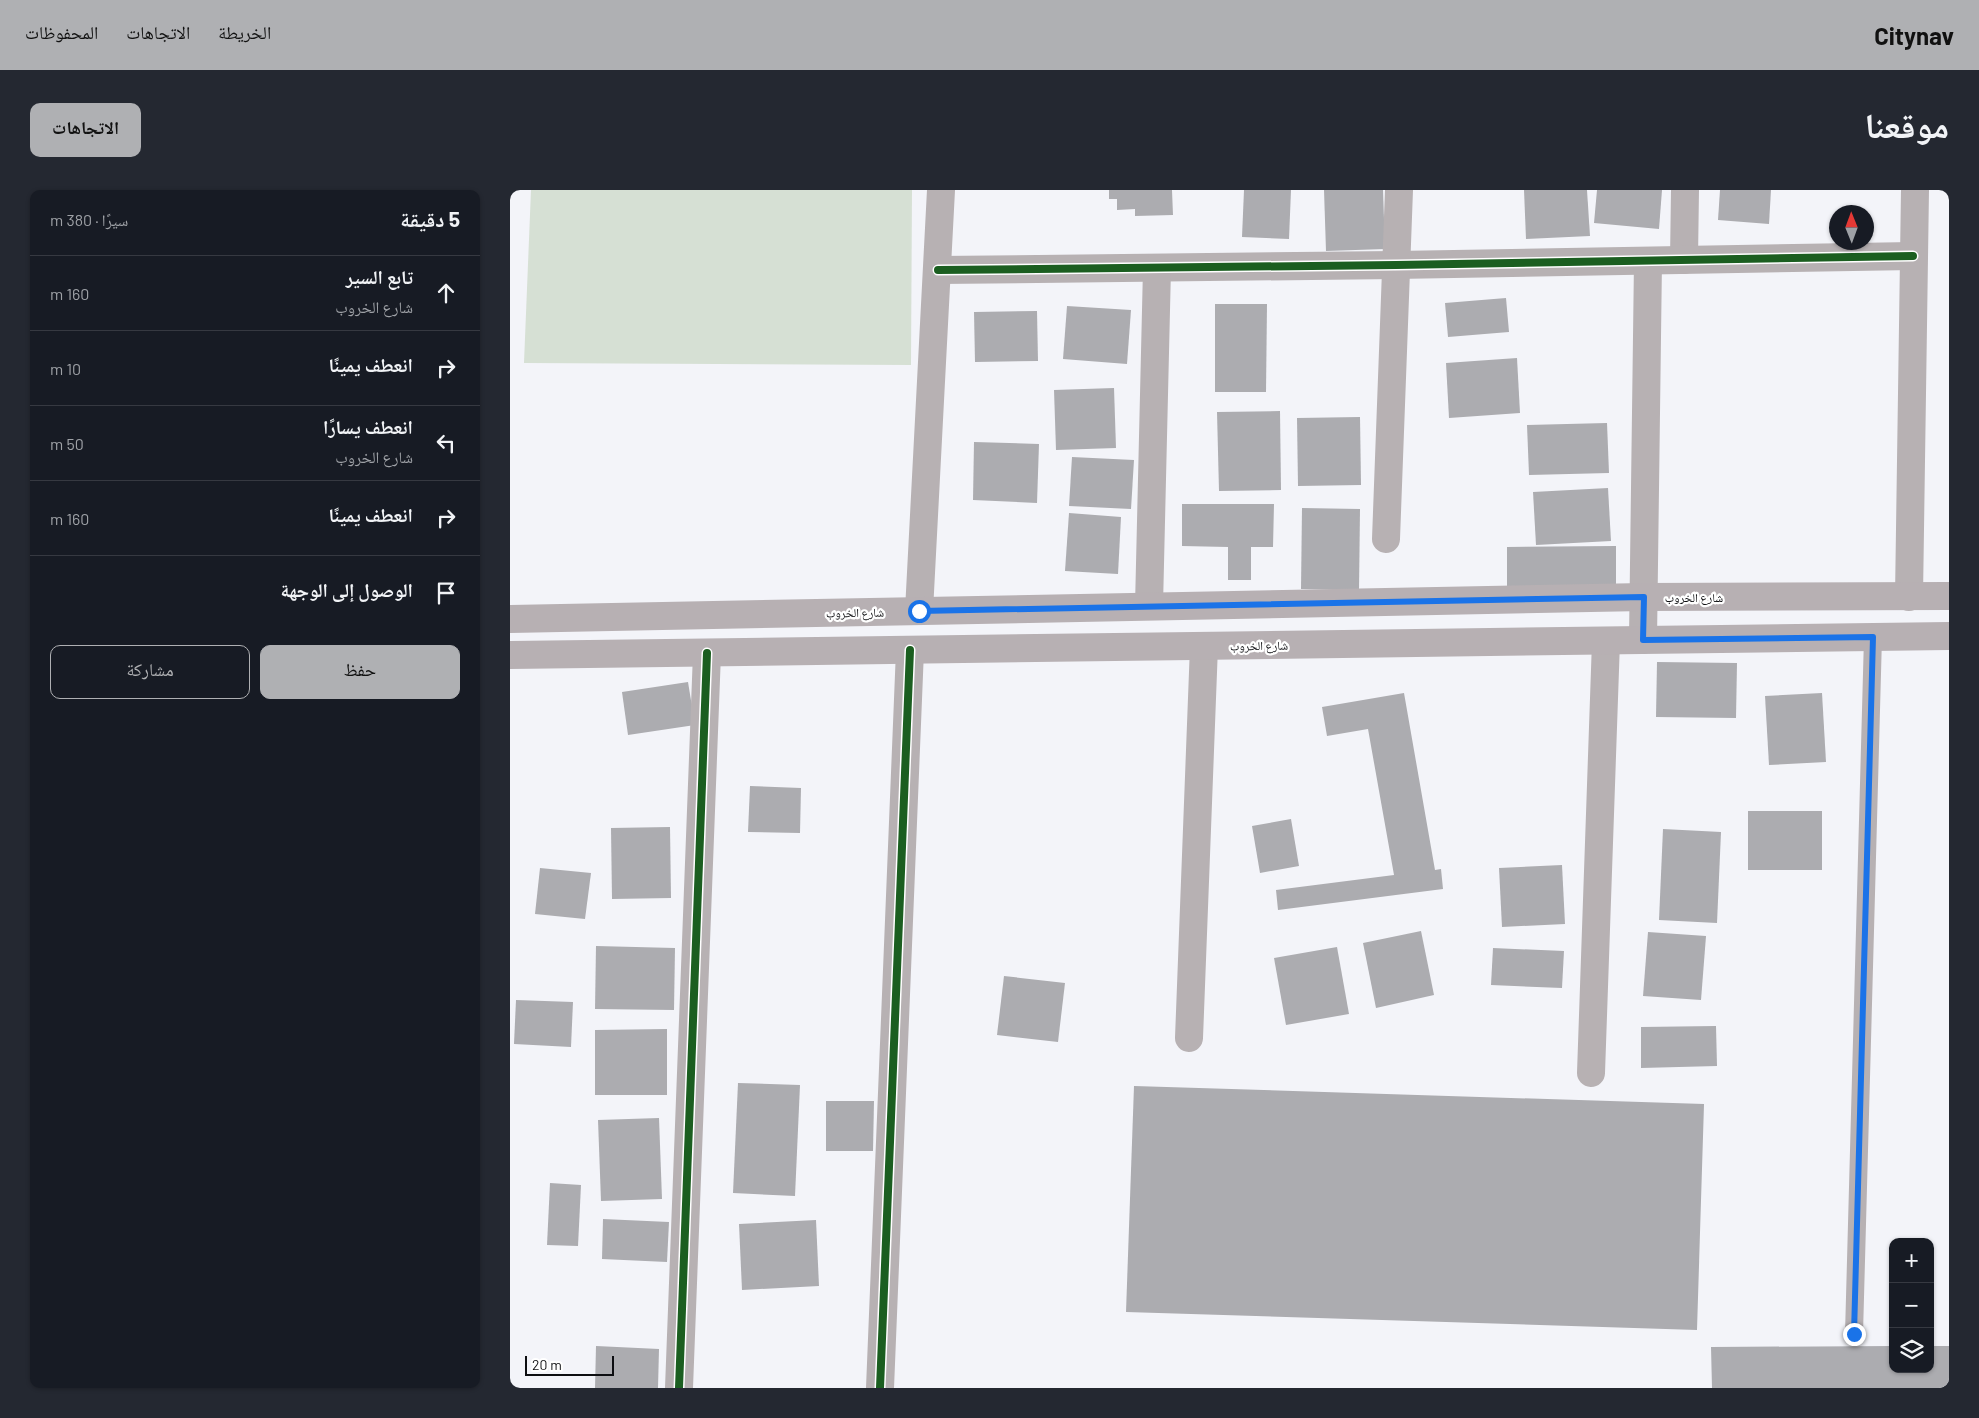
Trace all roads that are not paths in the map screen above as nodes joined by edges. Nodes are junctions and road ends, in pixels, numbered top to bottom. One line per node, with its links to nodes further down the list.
1 (941, 190): 10 (street)
2 (1399, 190): 8 (street)
3 (1685, 190): 6 (street)
4 (1915, 190): 5 (street)
5 (1913, 256): 6 (street); 12 (street)
6 (1684, 260): 7 (street)
7 (1648, 261): 8 (street); 14 (street)
8 (1396, 265): 9 (street); 11 (street)
9 (1157, 268): 10 (street); 15 (street)
10 (938, 270): 16 (street)
11 (1386, 539)
12 (1909, 596): 13 (main road, شارع الخروب); 14 (main road, شارع الخروب)
13 (1949, 596)
14 (1644, 597): 15 (main road, شارع الخروب); 20 (street)
15 (1149, 606): 16 (main road, شارع الخروب)
16 (919, 611): 17 (main road, شارع الخروب)
17 (510, 619)
18 (1949, 636): 19 (main road, شارع الخروب)
19 (1873, 637): 20 (main road, شارع الخروب); 28 (lane)
20 (1643, 640): 21 (main road, شارع الخروب)
21 (1606, 641): 22 (main road, شارع الخروب); 27 (street)
22 (1204, 646): 23 (main road, شارع الخروب); 26 (street)
23 (910, 650): 24 (main road, شارع الخروب); 30 (street)
24 (707, 653): 25 (main road, شارع الخروب); 29 (street)
25 (510, 656)
26 (1189, 1038)
27 (1591, 1073)
28 (1854, 1334)
29 (679, 1388)
30 (880, 1388)

